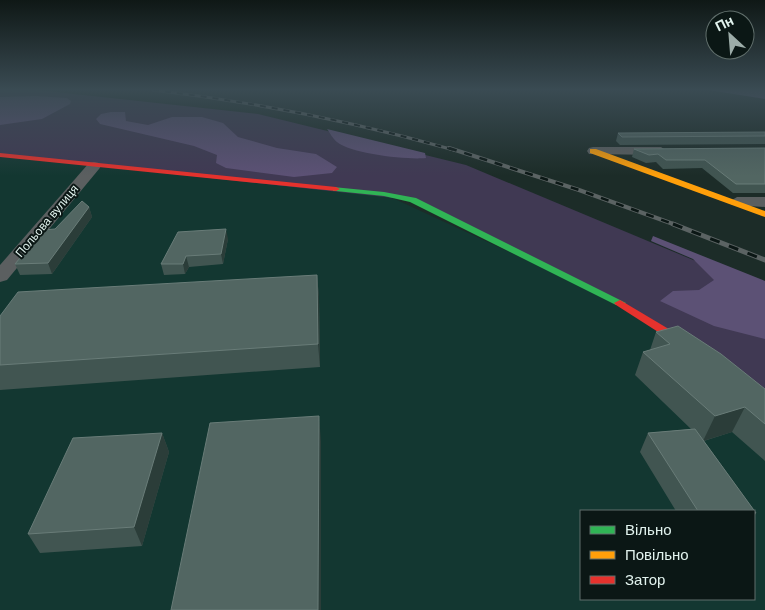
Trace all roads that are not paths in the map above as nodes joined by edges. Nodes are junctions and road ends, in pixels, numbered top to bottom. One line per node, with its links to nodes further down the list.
1 (593, 151): 2 (street); 5 (street)
2 (669, 151)
3 (0, 155): 4 (street)
4 (94, 166): 8 (street, Польова вулиця); 9 (street)
5 (737, 202): 6 (street); 7 (street)
6 (765, 202)
7 (765, 214)
8 (0, 276)
9 (707, 358)

